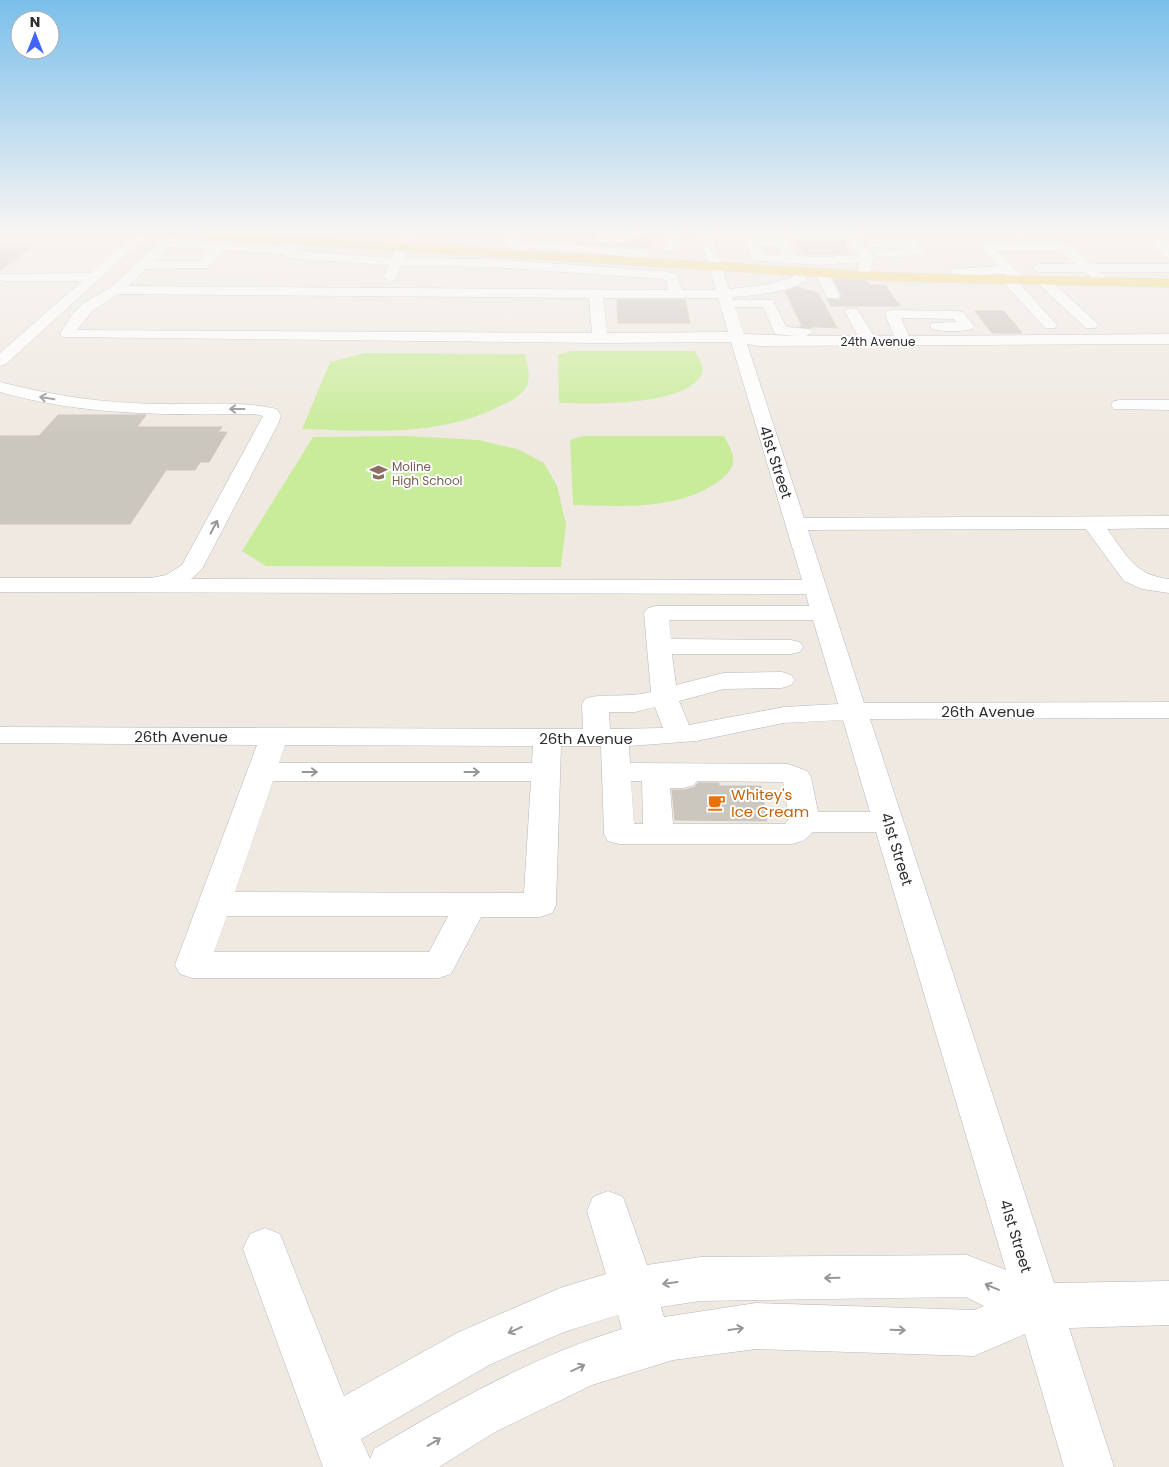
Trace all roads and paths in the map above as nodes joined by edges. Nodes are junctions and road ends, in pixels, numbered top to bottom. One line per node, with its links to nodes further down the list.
1 (70, 298): 22 (street)
2 (99, 298): 16 (street)
3 (562, 298): 16 (street)
4 (596, 298): 15 (street)
5 (721, 298): 9 (street)
6 (1028, 298): 13 (street)
7 (1055, 298): 13 (street)
8 (1064, 298): 13 (street)
9 (726, 299): 11 (street); 18 (street, 41st Street)
10 (852, 312): 21 (street)
11 (774, 317): 17 (street); 17 (street)
12 (897, 326): 20 (street)
13 (1048, 326): 19 (street, 24th Avenue); 20 (street, 24th Avenue)
14 (676, 329): 15 (street)
15 (600, 333): 16 (street); 18 (street, 24th Avenue)
16 (560, 337)
17 (832, 337): 18 (street, 24th Avenue); 21 (street, 24th Avenue)
18 (738, 338): 28 (street, 41st Street)
19 (1169, 339)
20 (904, 340): 21 (street, 24th Avenue)
21 (869, 341)
22 (0, 360)
23 (0, 387): 29 (street, one-way to 23)
24 (1120, 405): 25 (street)
25 (1169, 405)
26 (1169, 522): 27 (street)
27 (1092, 523): 28 (street); 33 (street)
28 (797, 524): 34 (street, 41st Street)
29 (190, 569): 31 (street); 32 (street)
30 (0, 585): 31 (street)
31 (138, 586): 32 (street)
32 (208, 586): 34 (street)
33 (1169, 586)
34 (816, 587): 36 (street, 41st Street)
35 (773, 613): 36 (street); 37 (street); 38 (street)
36 (824, 613): 43 (street, 41st Street)
37 (658, 646): 38 (street); 41 (street)
38 (761, 646): 39 (street)
39 (791, 647)
40 (782, 680): 41 (street)
41 (664, 696): 45 (street); 48 (street)
42 (1169, 710): 43 (street, 26th Avenue)
43 (852, 711): 45 (street, 26th Avenue); 54 (street, 41st Street)
44 (0, 735): 46 (street, 26th Avenue)
45 (679, 735): 48 (street, 26th Avenue)
46 (274, 736): 47 (street, 26th Avenue); 49 (street)
47 (547, 738): 48 (street, 26th Avenue); 50 (street)
48 (606, 738): 51 (street)
49 (261, 772): 50 (street, one-way to 50); 56 (street)
50 (545, 772): 57 (street)
51 (616, 772): 52 (street); 55 (street)
52 (798, 787): 53 (street); 55 (street)
53 (805, 822): 54 (street); 55 (street)
54 (889, 822): 62 (street, 41st Street)
55 (659, 833)
56 (215, 904): 57 (street); 57 (street)
57 (471, 905)
58 (608, 1211): 60 (street)
59 (265, 1249): 64 (street)
60 (633, 1289): 62 (street, one-way to 60); 63 (street); 64 (street, one-way to 64)
61 (1169, 1304): 62 (street)
62 (1037, 1306): 63 (street, one-way to 62); 66 (street, 41st Street)
63 (650, 1345): 65 (street, one-way to 63)
64 (340, 1448)
65 (392, 1467)
66 (1089, 1467)

